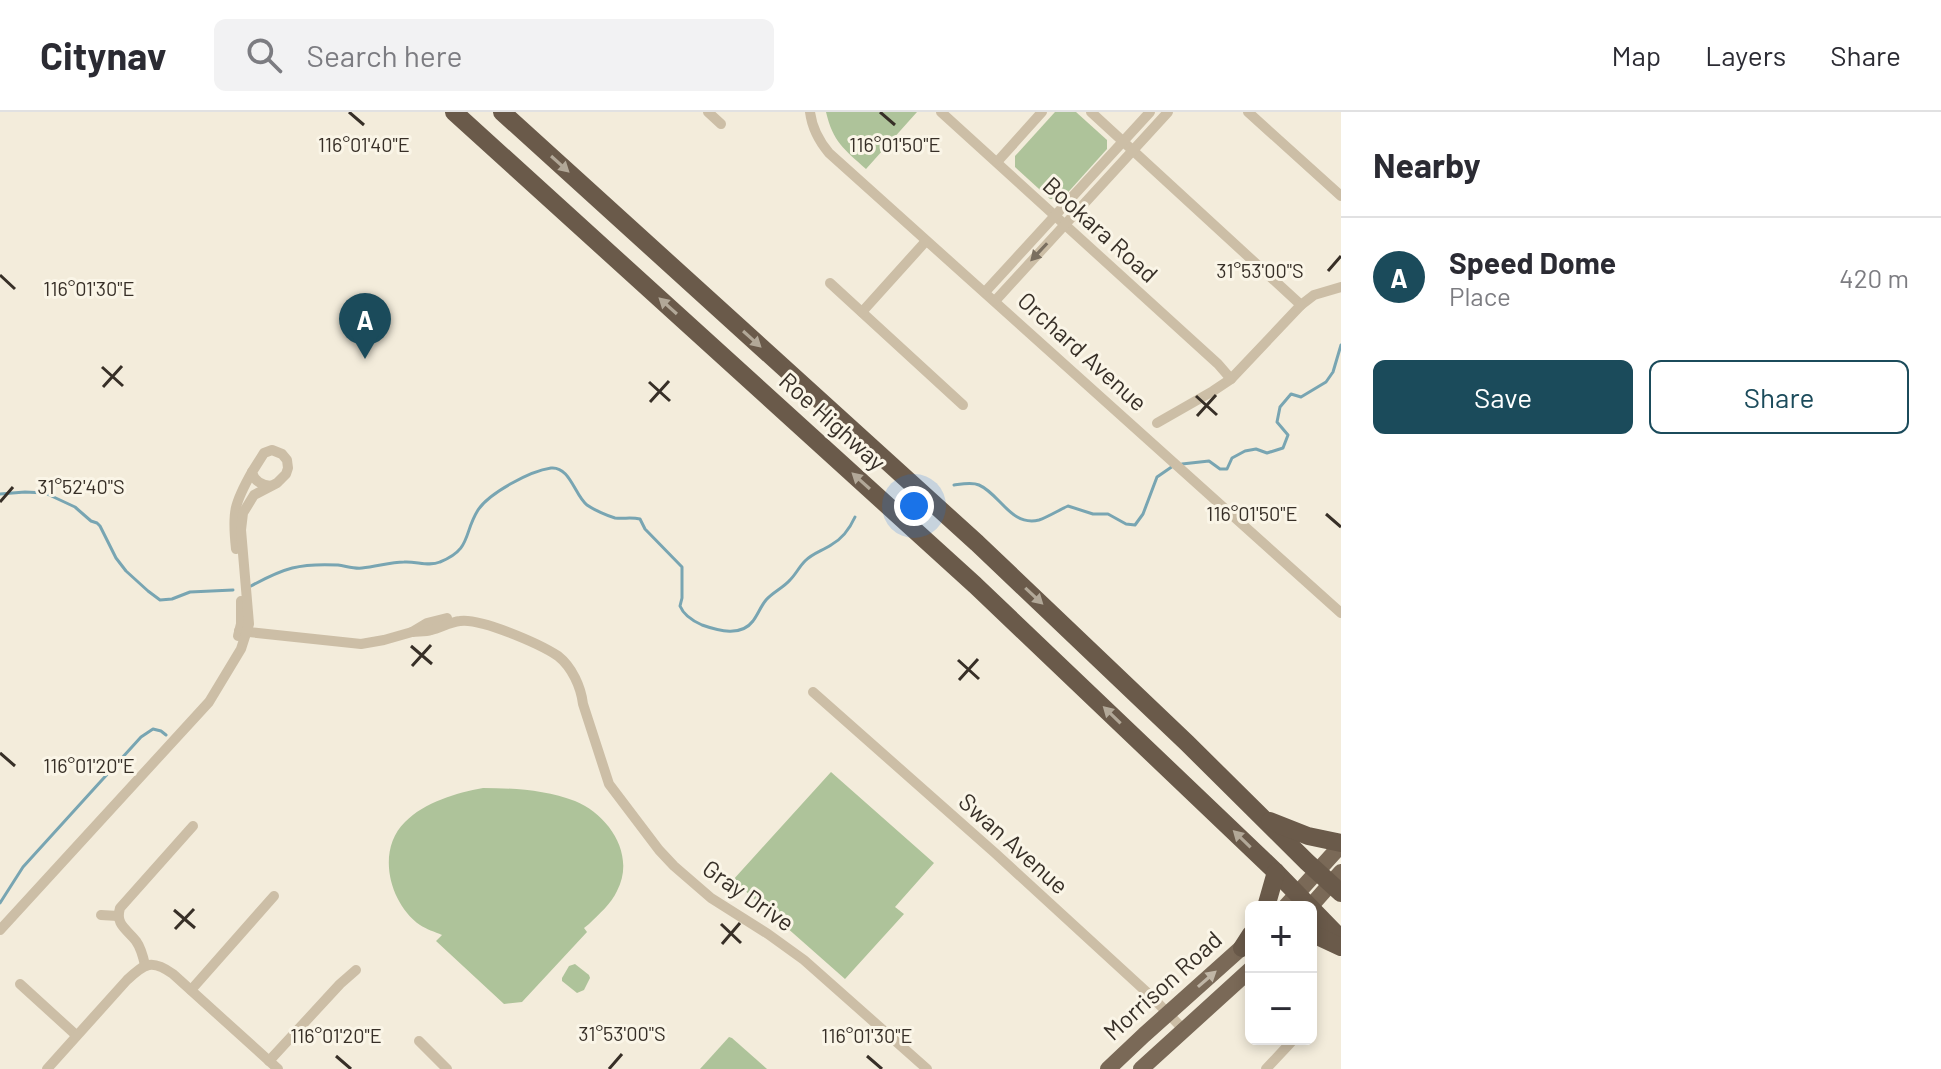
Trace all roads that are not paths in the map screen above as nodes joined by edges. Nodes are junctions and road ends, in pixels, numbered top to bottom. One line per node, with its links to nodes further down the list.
1 (454, 112): 38 (highway, Roe Highway, one-way to 1)
2 (502, 112): 35 (highway, Roe Highway, one-way to 35)
3 (708, 112): 11 (street)
4 (810, 112): 20 (street, Orchard Avenue)
5 (941, 112): 14 (street, Bookara Road)
6 (1042, 112): 14 (street)
7 (1091, 112): 12 (street)
8 (1150, 112): 12 (street)
9 (1168, 112): 13 (street)
10 (1248, 112): 17 (street)
11 (721, 124)
12 (1123, 141): 13 (street); 15 (street)
13 (1133, 150): 16 (street); 25 (street)
14 (997, 162): 18 (street, Bookara Road)
15 (1090, 178): 16 (street); 18 (street)
16 (1100, 187): 19 (street)
17 (1341, 196)
18 (1056, 216): 19 (street, Bookara Road); 23 (street)
19 (1065, 224): 24 (street, one-way to 24); 27 (street, Bookara Road)
20 (926, 241): 23 (street, Orchard Avenue); 26 (street)
21 (830, 283): 26 (street)
22 (1341, 287): 25 (street)
23 (985, 292): 24 (street, Orchard Avenue)
24 (995, 301): 32 (street, Orchard Avenue)
25 (1301, 305): 27 (street)
26 (862, 312): 28 (street)
27 (1231, 379): 29 (street)
28 (963, 405)
29 (1157, 423)
30 (252, 472): 31 (street); 31 (street); 33 (street)
31 (271, 486): 33 (street)
32 (1341, 613)
33 (244, 628): 47 (street); 65 (street, Gray Drive)
34 (813, 692): 57 (street, Swan Avenue)
35 (1264, 819): 37 (highway); 39 (highway, Roe Highway)
36 (193, 826): 45 (street)
37 (1341, 844): 39 (main road)
38 (1276, 872): 41 (highway); 42 (highway, Roe Highway)
39 (1332, 880): 43 (main road)
40 (274, 896): 56 (street)
41 (1268, 901)
42 (1300, 901)
43 (1308, 901)
44 (101, 915): 45 (street)
45 (118, 916): 52 (street)
46 (1317, 918): 49 (highway, Roe Highway)
47 (0, 930)
48 (1317, 936): 51 (highway)
49 (1341, 939)
50 (1245, 944): 57 (main road, Morrison Road, one-way to 50)
51 (1341, 947)
52 (145, 965): 56 (street); 59 (street)
53 (356, 970): 62 (street)
54 (1246, 973): 58 (main road, Morrison Road)
55 (20, 984): 59 (street)
56 (191, 990): 62 (street)
57 (1168, 1013): 58 (street, Swan Avenue); 66 (main road, Morrison Road)
58 (1183, 1029): 67 (main road, Morrison Road)
59 (76, 1035): 63 (street)
60 (419, 1041): 64 (street)
61 (1288, 1045): 68 (street)
62 (274, 1065)
63 (47, 1069)
64 (447, 1069)
65 (927, 1069)
66 (1108, 1069)
67 (1141, 1069)
68 (1266, 1069)

